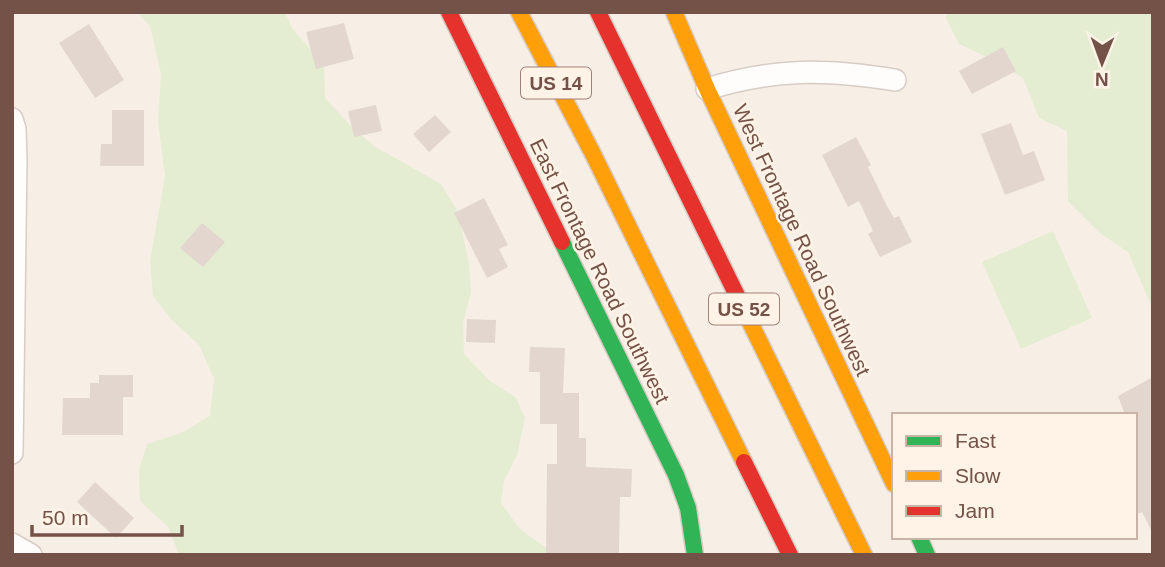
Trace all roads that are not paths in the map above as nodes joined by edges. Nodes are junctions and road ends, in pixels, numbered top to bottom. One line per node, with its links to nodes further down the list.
1 (449, 12): 17 (main road, East Frontage Road Southwest)
2 (519, 12): 11 (main road, US 14)
3 (533, 12): 11 (main road, US 52)
4 (598, 12): 7 (main road, US 52)
5 (611, 12): 7 (main road)
6 (674, 12): 9 (main road, West Frontage Road Southwest)
7 (623, 63): 19 (main road, US 52)
8 (895, 80): 9 (street)
9 (707, 89): 13 (main road, West Frontage Road Southwest)
10 (12, 119): 12 (street)
11 (593, 154): 18 (main road, US 52)
12 (12, 453)
13 (892, 480)
14 (920, 539): 20 (main road)
15 (12, 544): 16 (street)
16 (31, 555)
17 (695, 555)
18 (790, 555)
19 (864, 555)
20 (927, 555)

